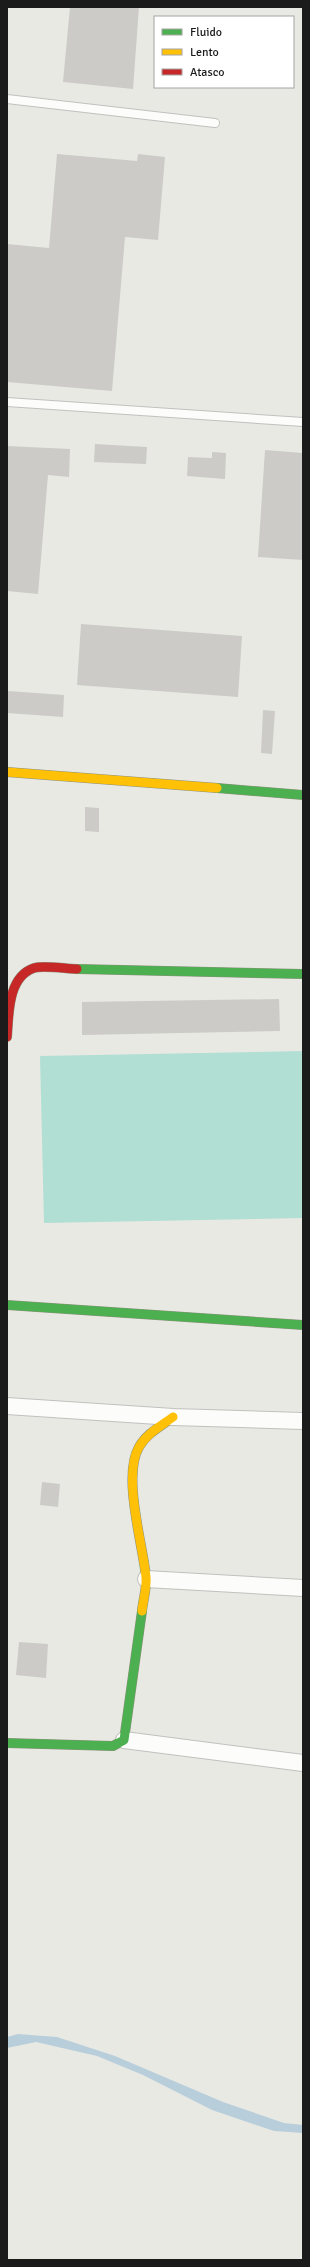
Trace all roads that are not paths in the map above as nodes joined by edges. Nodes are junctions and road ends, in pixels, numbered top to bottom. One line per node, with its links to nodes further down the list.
1 (7, 99): 2 (lane)
2 (214, 124)
3 (7, 402): 4 (lane)
4 (303, 422)
5 (7, 772): 6 (street)
6 (303, 795)
7 (303, 974): 8 (street)
8 (7, 1037)
9 (7, 1306): 10 (street)
10 (303, 1325)
11 (7, 1406): 12 (street)
12 (173, 1417): 13 (street); 14 (street)
13 (303, 1421)
14 (146, 1579): 15 (street); 16 (street)
15 (303, 1588)
16 (124, 1740): 17 (street); 18 (street)
17 (7, 1743)
18 (303, 1763)

